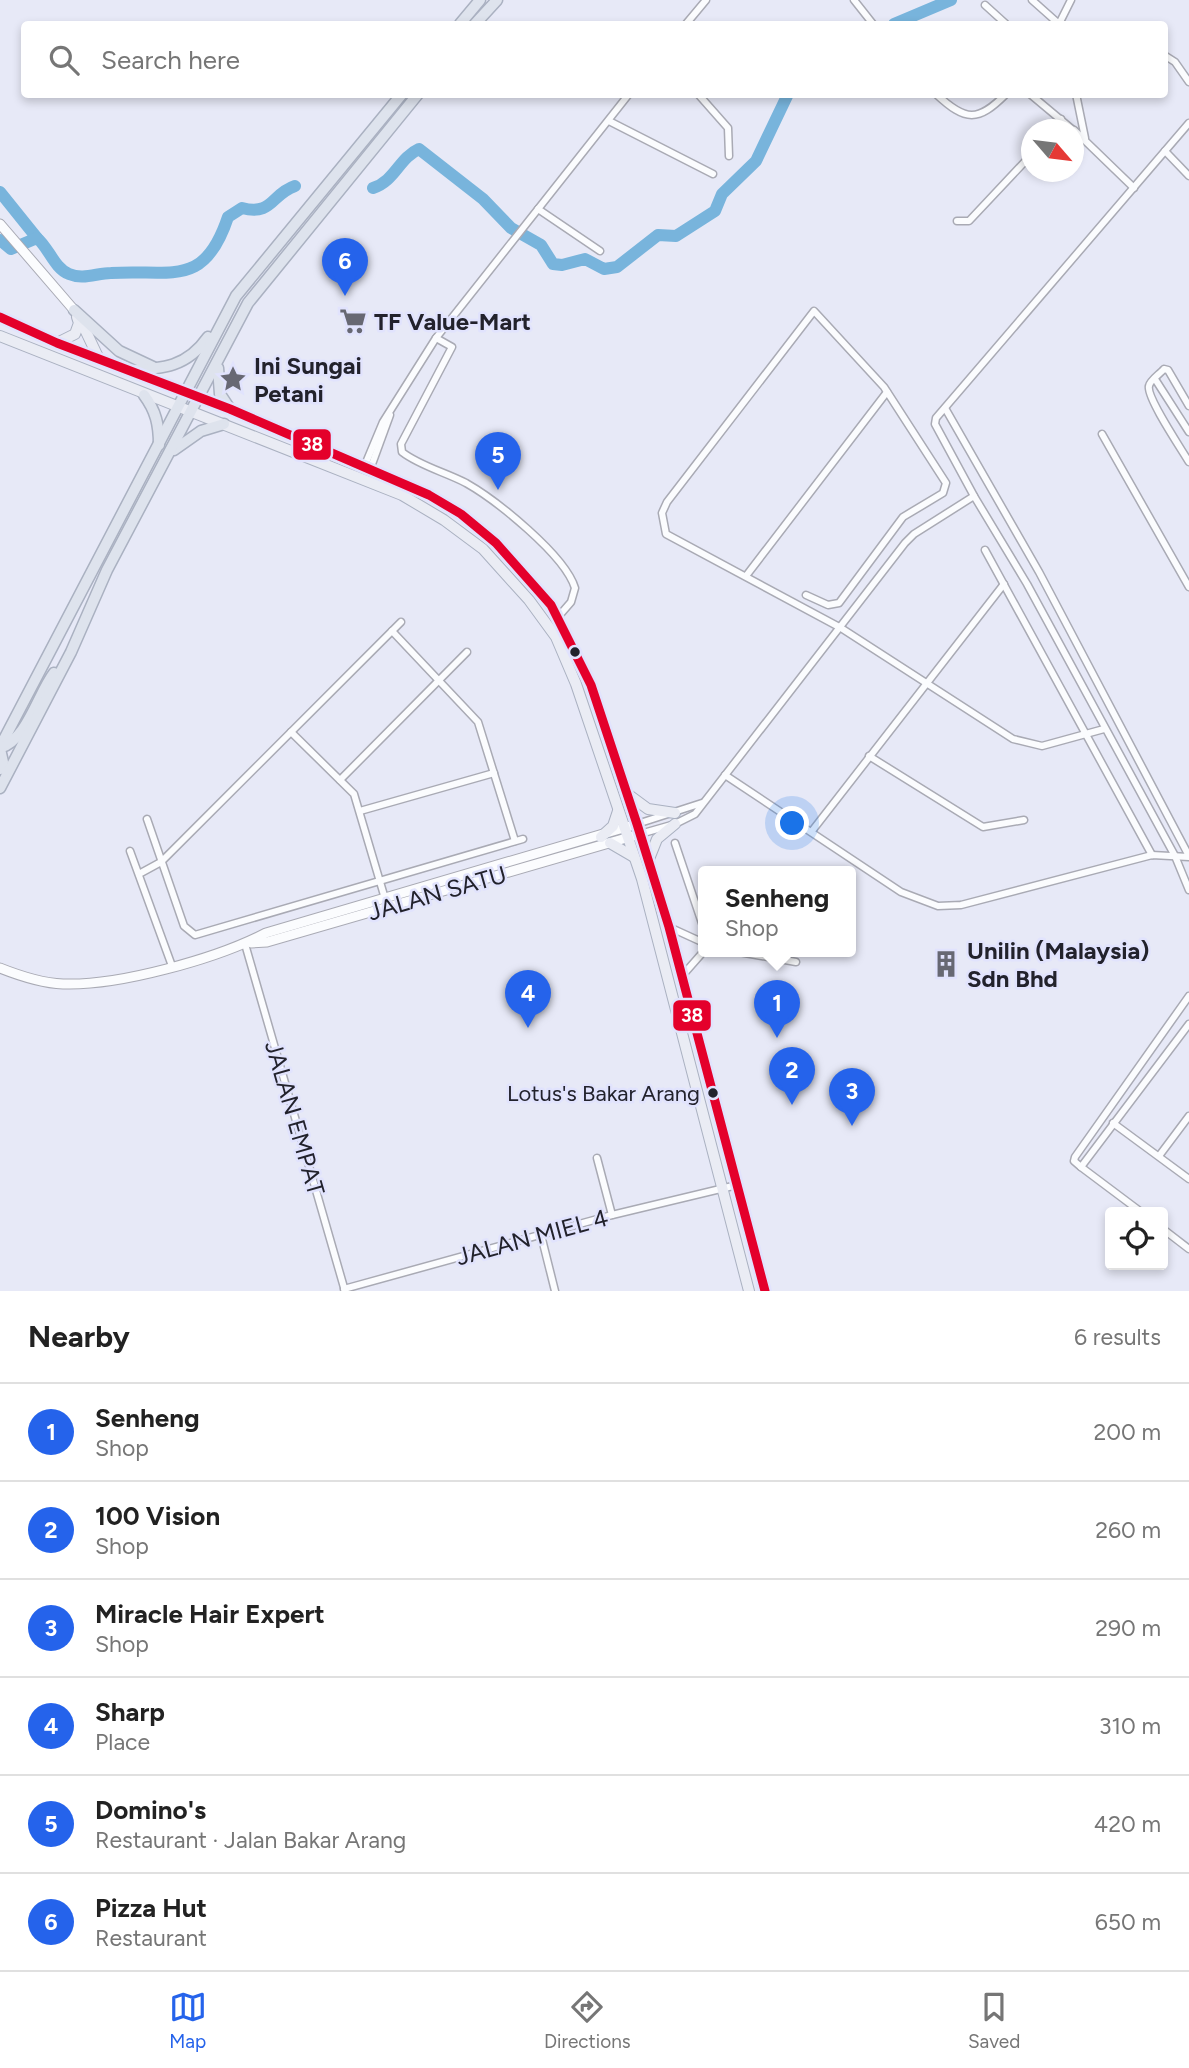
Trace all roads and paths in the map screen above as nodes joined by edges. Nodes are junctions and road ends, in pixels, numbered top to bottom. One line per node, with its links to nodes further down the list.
1 (480, 0): 8 (highway)
2 (497, 0): 9 (highway)
3 (706, 0): 10 (street)
4 (854, 0): 11 (street)
5 (1032, 0): 13 (street)
6 (1071, 0): 14 (street)
7 (985, 5): 12 (street)
8 (462, 21)
9 (478, 21)
10 (688, 21)
11 (871, 21)
12 (1003, 21)
13 (1056, 21)
14 (1060, 21)
15 (1168, 58): 16 (street)
16 (1189, 82)
17 (399, 98): 40 (highway)
18 (415, 98): 45 (highway)
19 (626, 98): 26 (street)
20 (702, 98): 30 (street)
21 (941, 98): 22 (street)
22 (1002, 98)
23 (1035, 98): 25 (street)
24 (1076, 98): 28 (street)
25 (1060, 119)
26 (608, 121): 32 (street); 35 (street)
27 (1189, 123): 29 (street)
28 (1085, 140): 34 (street)
29 (1165, 151): 33 (street); 34 (street)
30 (729, 156)
31 (1021, 165): 36 (street)
32 (713, 174)
33 (1189, 176)
34 (1134, 188): 56 (street)
35 (538, 209): 38 (street); 43 (street)
36 (957, 221)
37 (0, 224): 39 (main road)
38 (600, 251)
39 (74, 310): 44 (main road); 46 (main road); 47 (highway)
40 (228, 311): 47 (highway); 50 (highway)
41 (0, 317): 44 (main road)
42 (0, 336): 52 (main road)
43 (436, 338): 65 (street); 77 (street)
44 (57, 343): 46 (main road)
45 (219, 358): 53 (highway); 57 (highway)
46 (99, 359): 48 (main road)
47 (162, 369): 48 (highway)
48 (129, 370): 50 (main road)
49 (1155, 379): 54 (street); 60 (street); 64 (street)
50 (186, 392): 53 (main road); 55 (highway)
51 (887, 392): 67 (street); 71 (street); 71 (street)
52 (144, 395): 55 (main road); 62 (highway)
53 (200, 398): 57 (main road); 58 (highway)
54 (1189, 406)
55 (179, 407): 58 (main road); 62 (highway)
56 (945, 408): 66 (street); 70 (street)
57 (230, 409): 65 (main road)
58 (192, 412): 59 (main road); 63 (highway)
59 (224, 424): 63 (highway); 100 (main road)
60 (1189, 432)
61 (1102, 434): 72 (street)
62 (159, 447): 85 (highway)
63 (170, 453): 81 (highway)
64 (1189, 462)
65 (368, 466): 77 (main road)
66 (974, 496): 68 (street); 74 (street)
67 (892, 531): 68 (street); 76 (street)
68 (905, 543): 79 (street)
69 (985, 550): 73 (street)
70 (1039, 572): 74 (street); 114 (street)
71 (746, 576): 79 (street)
72 (1186, 577): 75 (street)
73 (1004, 584): 84 (street); 89 (street)
74 (1027, 584): 87 (street)
75 (1189, 587)
76 (806, 595)
77 (558, 617): 97 (main road)
78 (401, 622): 80 (street)
79 (841, 628): 84 (street); 94 (street)
80 (392, 631): 83 (street); 88 (street)
81 (71, 652): 90 (highway); 96 (highway)
82 (467, 652): 83 (street)
83 (439, 680): 93 (street); 95 (street)
84 (926, 682): 89 (street); 91 (street)
85 (17, 715): 86 (highway); 90 (highway)
86 (0, 725)
87 (1104, 729): 89 (street); 113 (street)
88 (291, 732): 95 (street); 117 (street)
89 (1087, 736): 112 (street)
90 (0, 748): 92 (highway)
91 (869, 756): 103 (street); 105 (street)
92 (0, 769)
93 (494, 773): 99 (street); 109 (street)
94 (724, 775): 98 (street); 105 (street)
95 (340, 780): 99 (street)
96 (0, 788)
97 (628, 795): 102 (main road); 104 (main road)
98 (705, 802): 102 (street); 102 (street)
99 (360, 811): 119 (street)
100 (618, 811): 106 (main road); 108 (main road)
101 (146, 819): 117 (street)
102 (675, 819): 104 (street); 104 (street); 116 (main road)
103 (1024, 820)
104 (639, 829): 106 (main road, JALAN SATU); 116 (main road)
105 (812, 831): 112 (street)
106 (627, 833): 108 (main road, JALAN SATU); 115 (main road)
107 (523, 839): 109 (street)
108 (605, 840): 115 (main road); 121 (main road, JALAN SATU)
109 (515, 841): 119 (street)
110 (675, 843): 122 (street)
111 (130, 851): 118 (street)
112 (1152, 855): 113 (street)
113 (1175, 856): 114 (street); 120 (street)
114 (1189, 857)
115 (635, 858): 142 (main road)
116 (649, 861): 123 (main road)
117 (161, 862): 118 (street); 119 (street)
118 (138, 874): 129 (street)
119 (380, 883): 121 (street)
120 (1189, 890)
121 (386, 903): 125 (main road, JALAN SATU)
122 (698, 911)
123 (668, 927): 124 (street); 131 (main road)
124 (698, 940)
125 (246, 944): 129 (main road, JALAN SATU); 148 (street, JALAN EMPAT)
126 (699, 957): 131 (street)
127 (768, 957): 128 (street)
128 (796, 962)
129 (172, 966): 130 (main road, JALAN SATU)
130 (0, 968)
131 (681, 979): 141 (main road)
132 (1189, 996): 133 (street)
133 (1178, 1015): 134 (street); 139 (street)
134 (1189, 1024): 136 (street)
135 (1189, 1116): 137 (street)
136 (1114, 1123): 137 (street); 139 (street)
137 (1159, 1156): 140 (street)
138 (597, 1158): 144 (street)
139 (1081, 1167): 143 (street)
140 (1189, 1179)
141 (737, 1185): 142 (street, JALAN MIEL 4); 151 (main road)
142 (720, 1190): 144 (street, JALAN MIEL 4); 150 (main road)
143 (1134, 1207)
144 (612, 1215): 146 (street, JALAN MIEL 4)
145 (1168, 1233): 147 (street)
146 (541, 1235): 148 (street, JALAN MIEL 4); 149 (street)
147 (1189, 1248)
148 (345, 1290)
149 (555, 1291)
150 (748, 1291)
151 (765, 1291)

